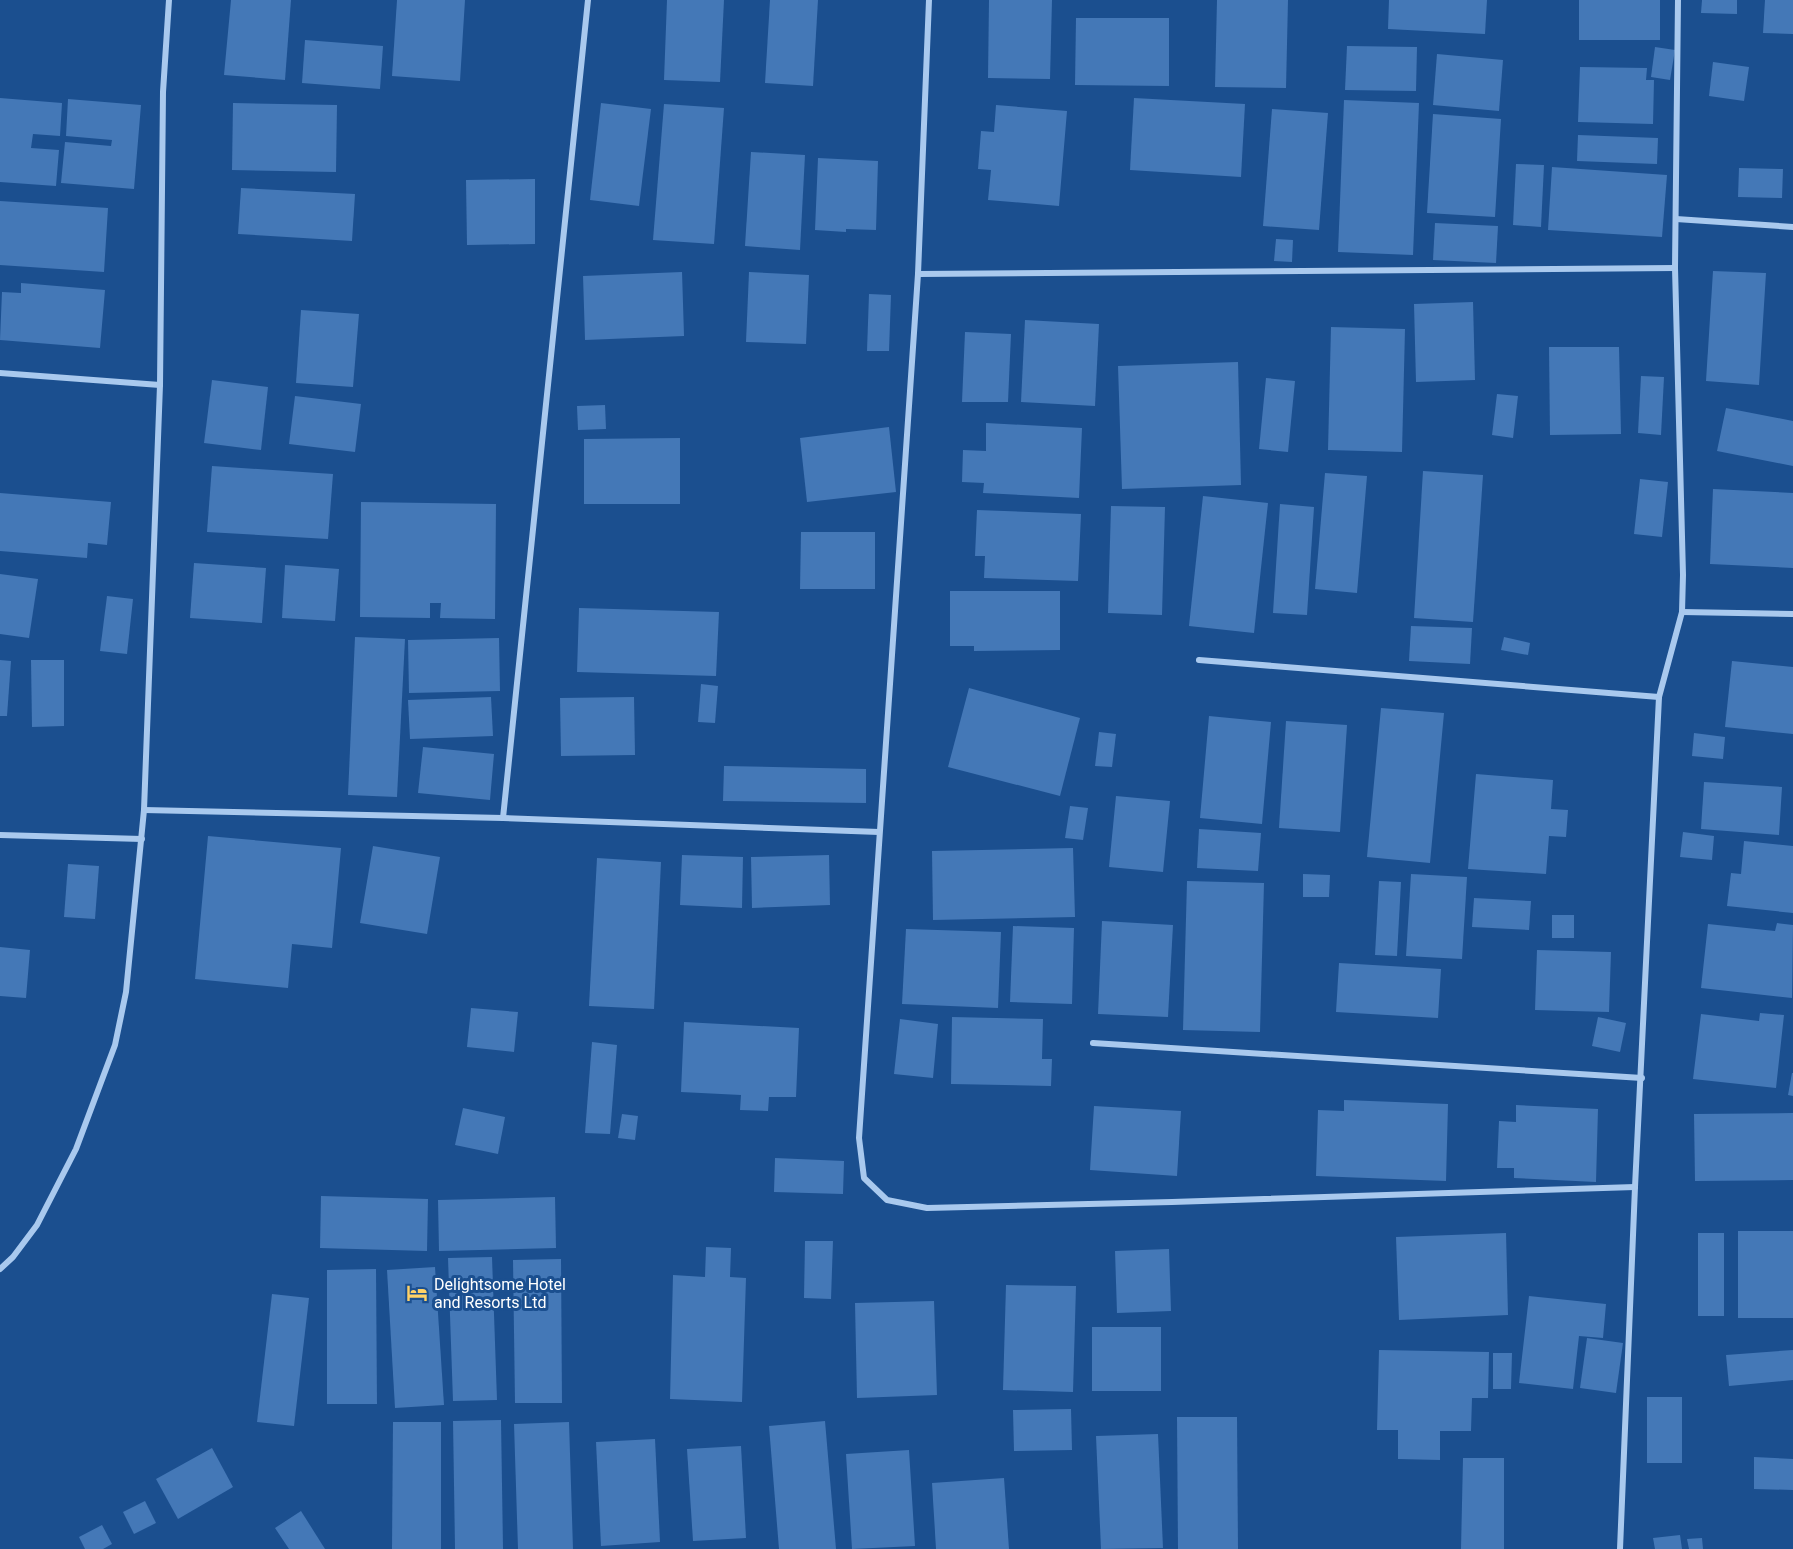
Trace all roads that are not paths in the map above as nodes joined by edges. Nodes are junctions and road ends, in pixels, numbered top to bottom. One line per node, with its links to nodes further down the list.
1 (169, 0): 10 (street)
2 (588, 0): 16 (street)
3 (929, 0): 8 (street)
4 (1678, 0): 5 (street)
5 (1676, 219): 6 (street); 7 (street)
6 (1793, 227)
7 (1675, 268): 8 (street); 11 (street)
8 (918, 274): 17 (street)
9 (0, 373): 10 (street)
10 (160, 385): 15 (street)
11 (1682, 612): 12 (street); 14 (street)
12 (1793, 614)
13 (1199, 660): 14 (street)
14 (1659, 697): 21 (street)
15 (144, 810): 16 (street); 19 (street)
16 (503, 818): 17 (street)
17 (879, 832): 22 (street)
18 (0, 835): 19 (street)
19 (142, 839): 23 (street)
20 (1093, 1043): 21 (street)
21 (1642, 1078): 22 (street)
22 (1635, 1186): 24 (street)
23 (0, 1269)
24 (1620, 1549)

